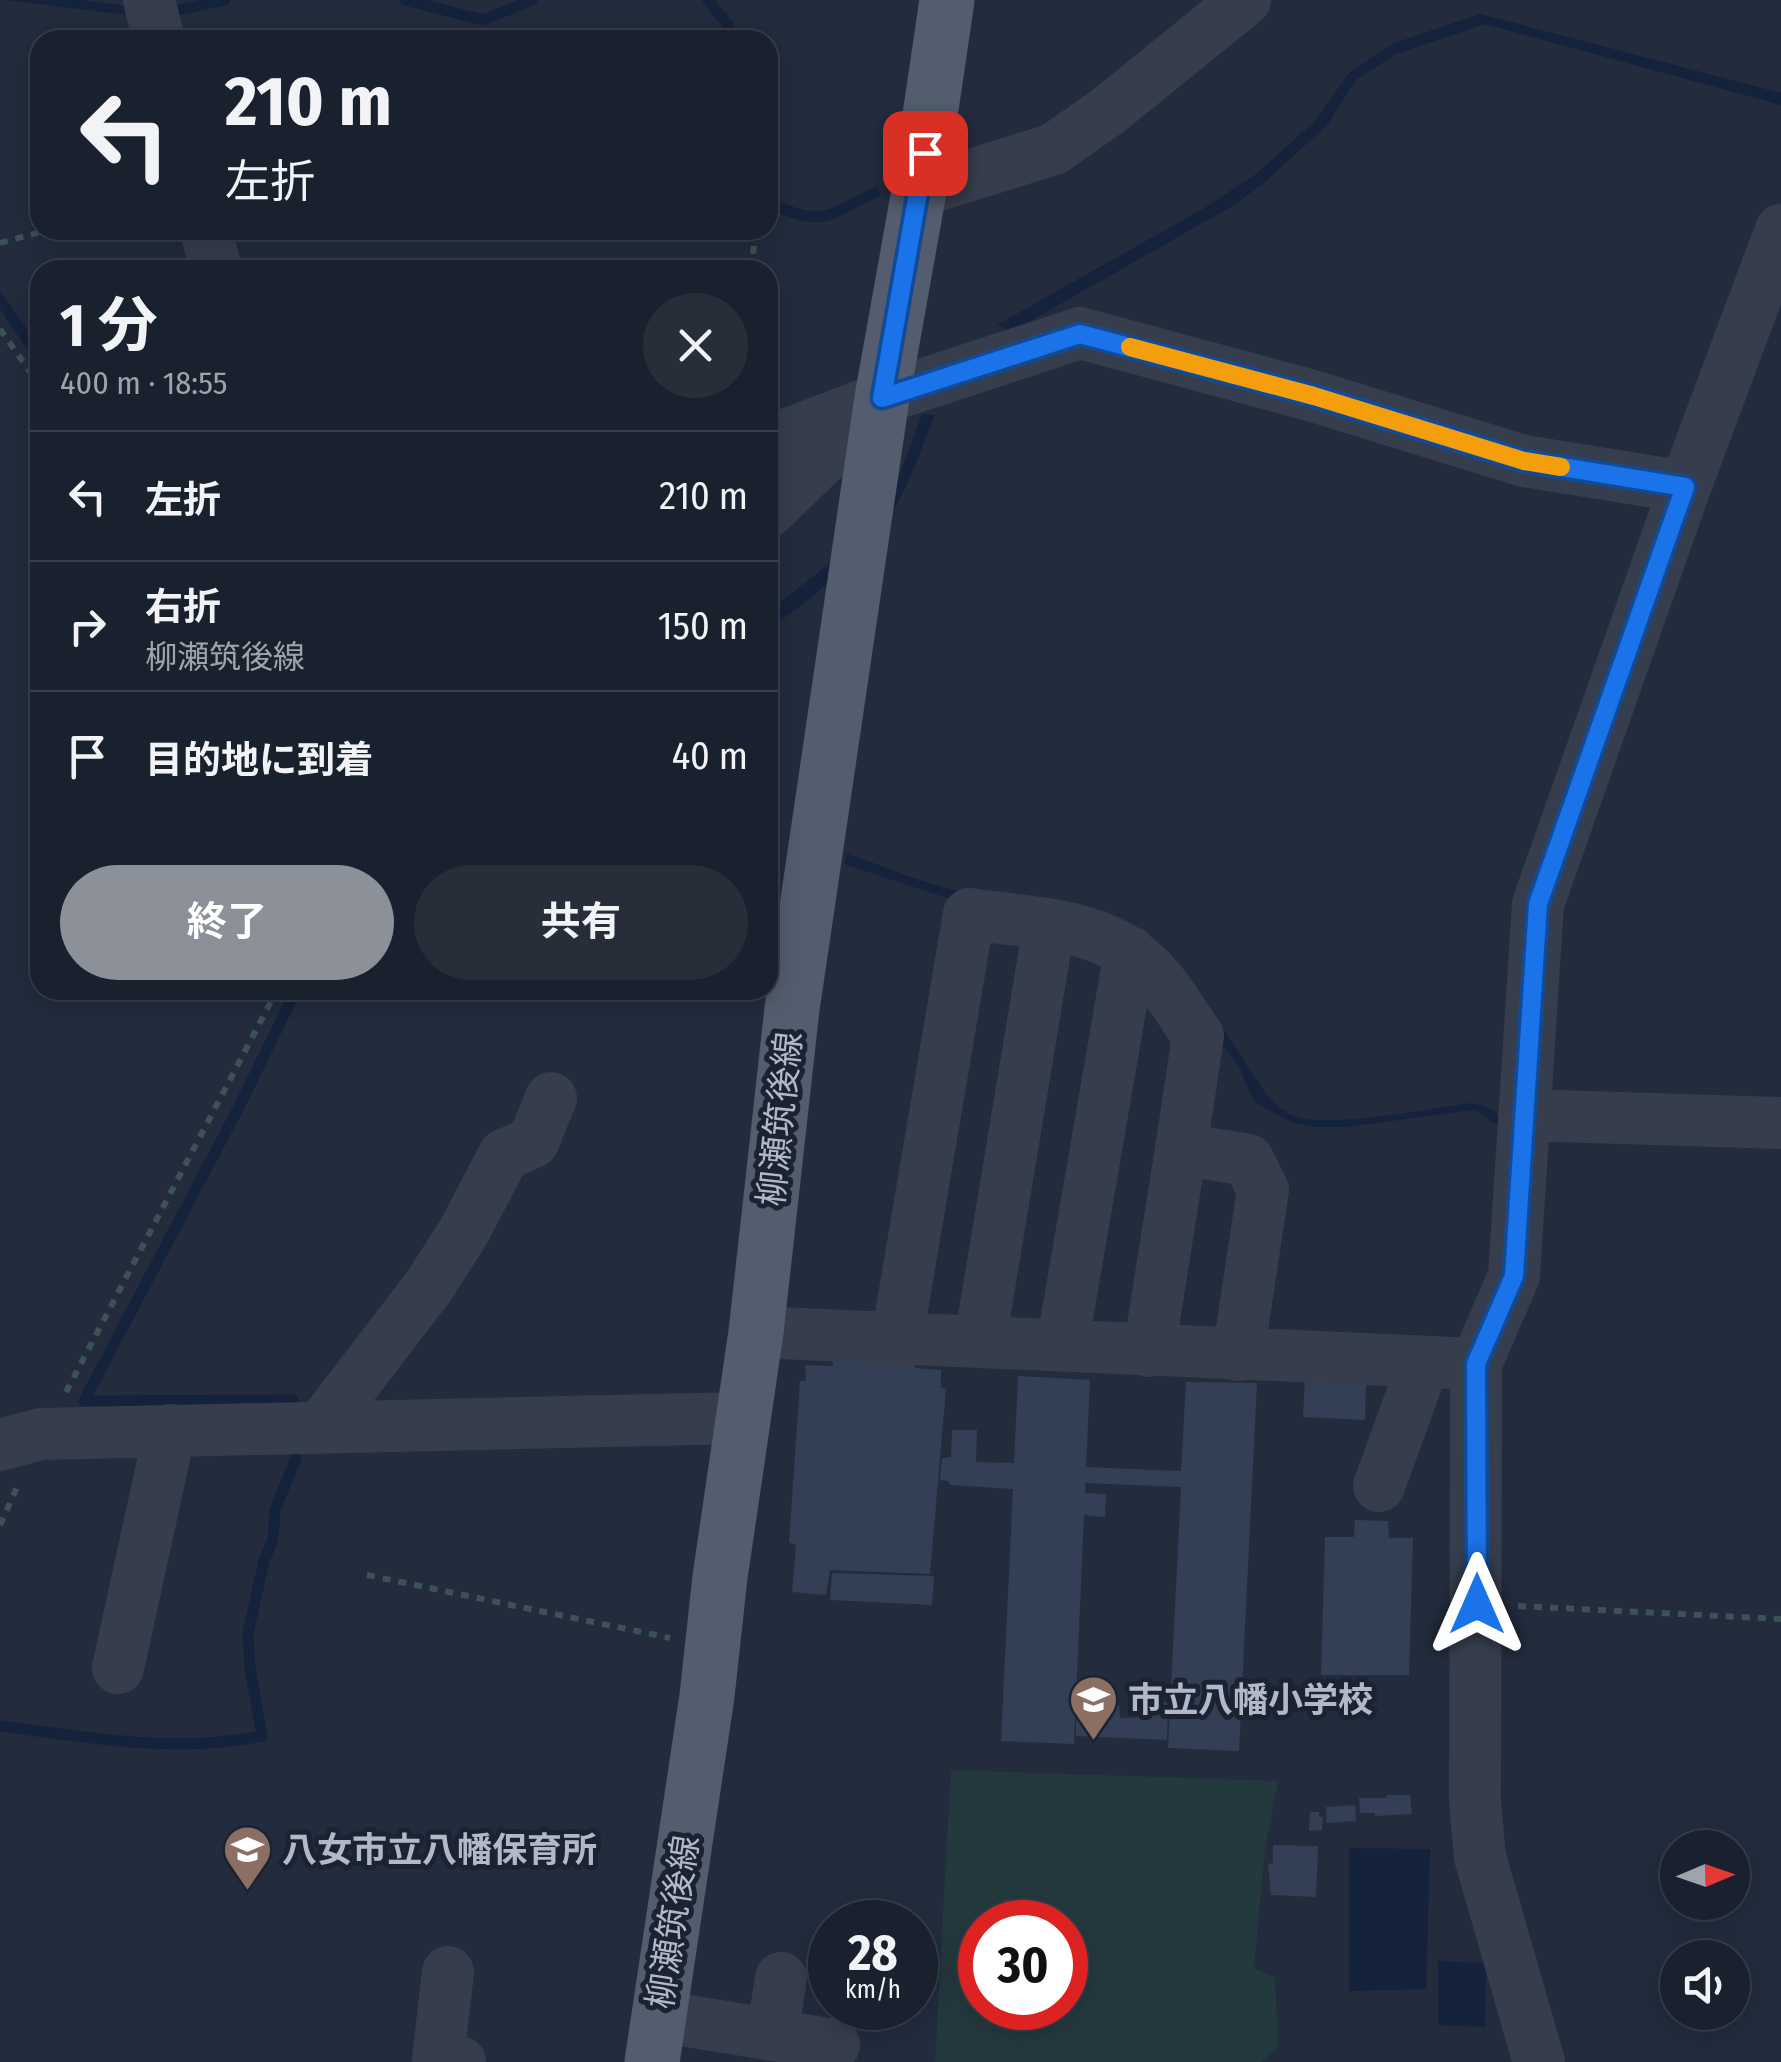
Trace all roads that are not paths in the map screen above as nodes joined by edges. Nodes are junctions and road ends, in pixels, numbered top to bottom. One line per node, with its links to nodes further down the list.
1 (149, 0): 4 (street)
2 (947, 0): 5 (main road, 柳瀬筑後線)
3 (1244, 0): 5 (street)
4 (156, 30)
5 (919, 191): 7 (main road, 柳瀬筑後線)
6 (1781, 230): 10 (street)
7 (882, 398): 8 (street); 10 (street); 18 (main road, 柳瀬筑後線)
8 (778, 443)
9 (828, 454): 11 (street)
10 (1685, 487): 15 (street)
11 (778, 502)
12 (1049, 926): 13 (street); 19 (street); 20 (street)
13 (1130, 952): 17 (street); 21 (street)
14 (551, 1098): 27 (street)
15 (1524, 1115): 16 (street); 25 (street)
16 (1781, 1122)
17 (1181, 1149): 22 (street); 23 (street)
18 (756, 1332): 19 (street); 26 (main road, 柳瀬筑後線)
19 (897, 1338): 20 (street)
20 (980, 1342): 21 (street)
21 (1062, 1346): 22 (street)
22 (1149, 1351): 23 (street)
23 (1238, 1355): 24 (street)
24 (1424, 1362): 25 (street); 30 (street)
25 (1476, 1364): 38 (street)
26 (742, 1418): 27 (street); 34 (main road, 柳瀬筑後線)
27 (322, 1427): 28 (street)
28 (170, 1430): 29 (street); 31 (street)
29 (24, 1439)
30 (1379, 1486)
31 (118, 1668)
32 (448, 1972): 37 (street)
33 (781, 1978): 35 (street)
34 (655, 2039): 35 (street)
35 (776, 2044): 36 (street)
36 (834, 2045)
37 (460, 2062)
38 (1539, 2062)

